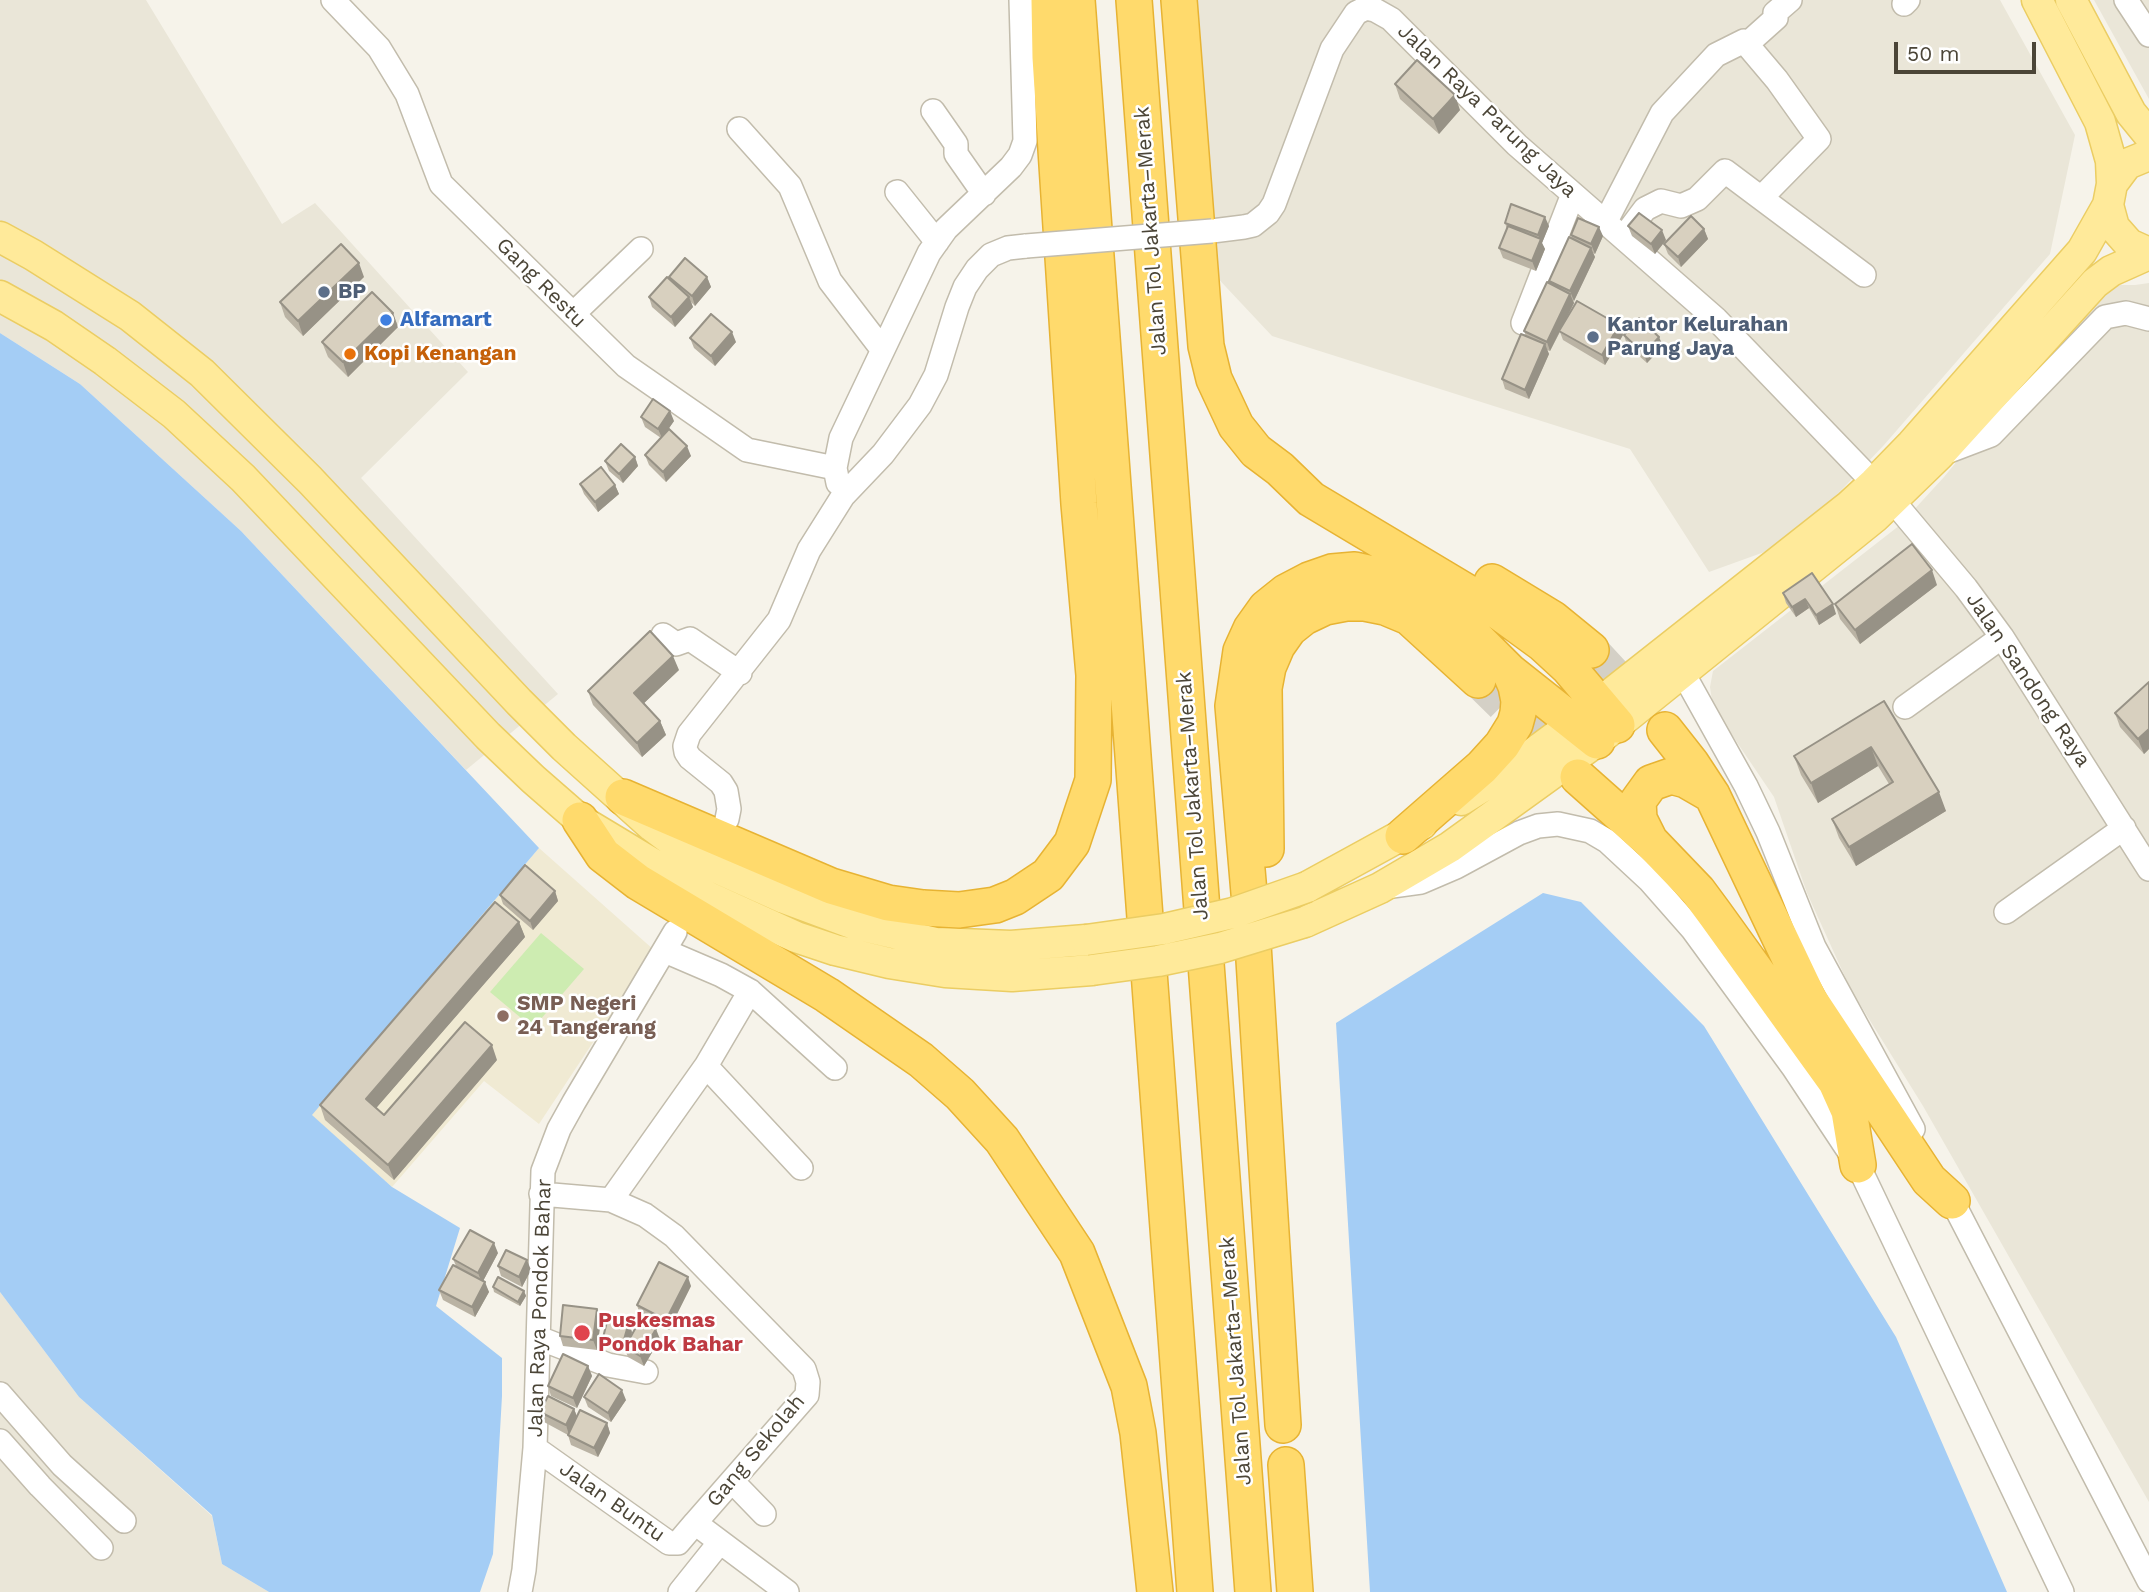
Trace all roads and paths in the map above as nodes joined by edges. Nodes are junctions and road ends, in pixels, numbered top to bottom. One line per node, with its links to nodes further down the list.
1 (333, 0): 32 (street, Gang Restu)
2 (1021, 0): 20 (street)
3 (1049, 0): 41 (highway)
4 (1077, 0): 18 (highway)
5 (1134, 0): 91 (highway, Jalan Tol Jakarta–Merak)
6 (1178, 0): 38 (highway)
7 (1790, 0): 13 (street)
8 (2037, 0): 22 (main road)
9 (2071, 0): 16 (main road)
10 (2126, 0): 12 (street)
11 (1366, 4): 21 (street, Jalan Raya Parung Jaya); 40 (street, Jalan Raya Parung Jaya, bridge)
12 (2147, 27)
13 (1747, 44): 23 (street); 24 (street)
14 (933, 111): 20 (street)
15 (739, 129): 35 (street)
16 (2149, 135)
17 (2149, 155): 22 (main road)
18 (1089, 181): 41 (highway); 90 (highway)
19 (897, 192): 27 (street)
20 (984, 194): 27 (street)
21 (1573, 194): 24 (street, Jalan Raya Parung Jaya); 34 (street)
22 (2110, 195): 29 (main road); 39 (main road)
23 (1761, 198): 26 (street); 30 (street)
24 (1605, 221): 26 (street, Jalan Raya Parung Jaya)
25 (0, 237): 53 (main road)
26 (1623, 237): 39 (street, Jalan Raya Parung Jaya)
27 (937, 242): 35 (street)
28 (641, 249): 32 (street)
29 (2149, 253): 36 (main road)
30 (1864, 275)
31 (0, 296): 55 (main road)
32 (573, 314): 37 (street, Gang Restu)
33 (2149, 319): 36 (street)
34 (1523, 323)
35 (882, 349): 37 (street)
36 (1940, 455): 39 (main road)
37 (835, 468): 40 (street)
38 (1280, 469): 44 (highway); 49 (highway)
39 (1884, 492): 43 (street, Jalan Sandong Raya); 46 (main road); 49 (main road)
40 (842, 496): 45 (street)
41 (1079, 504): 53 (highway)
42 (663, 635): 45 (street)
43 (2002, 637): 48 (street); 56 (street, Jalan Sandong Raya)
44 (1591, 650)
45 (740, 673): 54 (street)
46 (1683, 673): 49 (main road); 69 (street)
47 (1494, 676): 49 (highway); 57 (highway); 73 (highway)
48 (1905, 707)
49 (1597, 723): 57 (main road); 60 (main road)
50 (1665, 730): 52 (highway)
51 (1578, 777): 58 (highway)
52 (1712, 795): 58 (highway); 69 (highway)
53 (623, 797): 57 (main road, bridge)
54 (727, 819)
55 (580, 820): 60 (main road, bridge); 89 (highway)
56 (2124, 828): 59 (street, Jalan Sandong Raya); 61 (street)
57 (1403, 836)
58 (1650, 841): 65 (highway)
59 (2149, 869)
60 (1380, 888): 65 (street)
61 (2006, 912)
62 (750, 991): 63 (street); 64 (street); 67 (street, Jalan Raya Pondok Bahar)
63 (706, 1066): 66 (street); 68 (street)
64 (835, 1068)
65 (1858, 1165): 93 (street)
66 (801, 1168)
67 (541, 1194): 68 (street, Gang Sekolah); 70 (street, Jalan Raya Pondok Bahar)
68 (611, 1200): 78 (street, Gang Sekolah)
69 (1952, 1201): 85 (street)
70 (539, 1338): 71 (street); 75 (street, Jalan Raya Pondok Bahar)
71 (646, 1371)
72 (0, 1394): 76 (street)
73 (1283, 1424)
74 (0, 1441): 79 (street)
75 (535, 1448): 82 (street, Jalan Buntu); 86 (street, Jalan Raya Pondok Bahar)
76 (62, 1465): 79 (street); 81 (street)
77 (1286, 1465): 92 (highway)
78 (732, 1481): 80 (street); 82 (street, Gang Sekolah)
79 (40, 1486): 84 (street)
80 (764, 1514)
81 (124, 1521)
82 (695, 1523): 83 (street, Jalan Buntu)
83 (720, 1542): 87 (street); 88 (street, Jalan Buntu)
84 (101, 1548)
85 (2149, 1581)
86 (520, 1592)
87 (680, 1592)
88 (787, 1592)
89 (1155, 1592)
90 (1195, 1592)
91 (1253, 1592)
92 (1295, 1592)
93 (2062, 1592)

